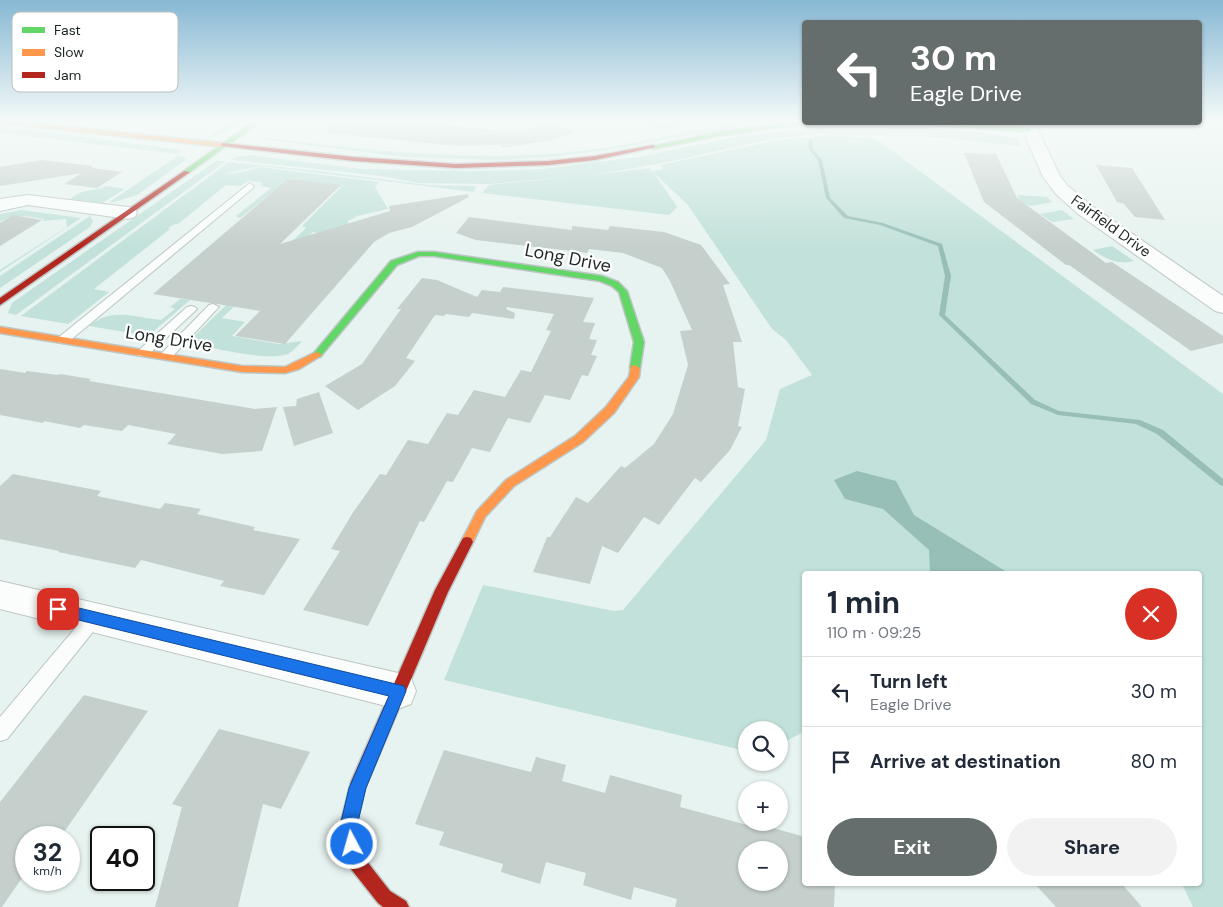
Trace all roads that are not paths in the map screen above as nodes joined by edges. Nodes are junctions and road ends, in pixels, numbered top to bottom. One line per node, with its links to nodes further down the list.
1 (201, 162): 7 (street)
2 (392, 162): 3 (street)
3 (535, 162)
4 (1045, 162): 9 (street, Fairfield Drive)
5 (250, 186): 13 (lane)
6 (0, 205): 7 (street)
7 (128, 213): 8 (street)
8 (0, 302)
9 (1223, 306)
10 (213, 308): 15 (lane)
11 (191, 309): 14 (lane)
12 (0, 330): 13 (street, Long Drive)
13 (63, 340): 14 (street, Long Drive)
14 (144, 353): 15 (street, Long Drive)
15 (166, 356): 18 (street, Long Drive)
16 (0, 595): 17 (street)
17 (94, 618): 18 (street); 19 (lane)
18 (398, 691): 20 (street, Long Drive)
19 (0, 732)
20 (400, 907)

